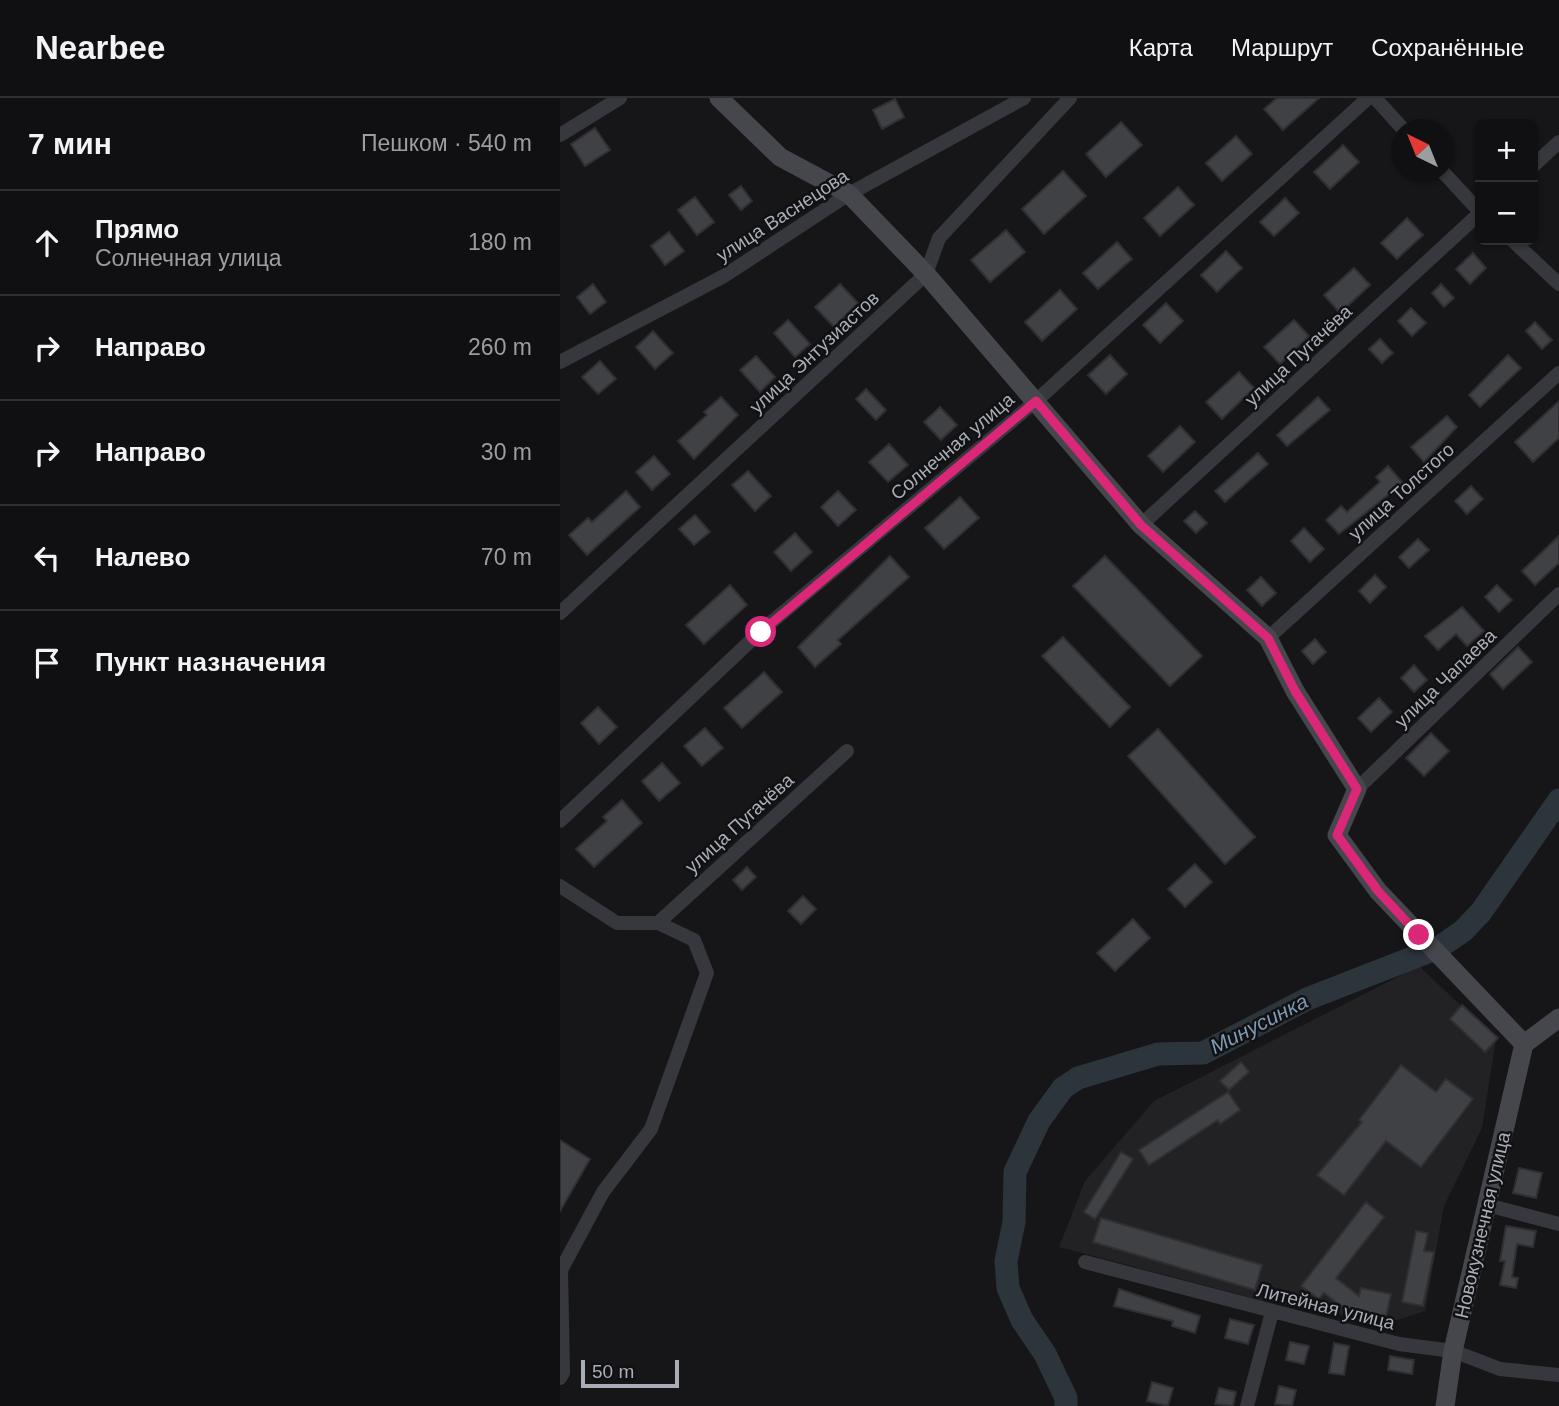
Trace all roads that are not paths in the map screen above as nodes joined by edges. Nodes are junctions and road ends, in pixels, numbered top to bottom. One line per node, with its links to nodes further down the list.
1 (620, 98): 8 (street)
2 (719, 98): 12 (street)
3 (1024, 98): 12 (street, улица Васнецова)
4 (1070, 98): 16 (street, улица Энтузиастов)
5 (1368, 98): 20 (street, Солнечная улица)
6 (1375, 98): 7 (street)
7 (1394, 119)
8 (560, 135)
9 (1559, 142): 10 (street)
10 (1538, 161)
11 (1452, 182): 13 (street)
12 (849, 194): 16 (street); 18 (street, улица Васнецова)
13 (1475, 207)
14 (1475, 218): 21 (street, улица Пугачёва)
15 (1517, 245): 17 (street)
16 (926, 274): 20 (street); 23 (street, улица Энтузиастов)
17 (1559, 284)
18 (560, 362)
19 (1559, 373): 24 (street, улица Толстого)
20 (1036, 401): 21 (street); 27 (street, Солнечная улица)
21 (1141, 525): 24 (street)
22 (1559, 594): 26 (street, улица Чапаева)
23 (560, 613)
24 (1268, 638): 26 (street)
25 (847, 751): 29 (street, улица Пугачёва)
26 (1357, 789): 31 (street)
27 (560, 821)
28 (560, 886): 29 (street)
29 (658, 923): 38 (street)
30 (1559, 1018): 31 (street)
31 (1524, 1044): 32 (street, Новокузнечная улица)
32 (1487, 1205): 33 (street); 36 (street, Новокузнечная улица)
33 (1559, 1224)
34 (1085, 1262): 35 (street, Литейная улица)
35 (1272, 1312): 36 (street, Литейная улица); 39 (street)
36 (1453, 1352): 37 (street, Литейная улица); 40 (street, Новокузнечная улица)
37 (1559, 1375)
38 (560, 1377)
39 (1247, 1406)
40 (1446, 1406)

